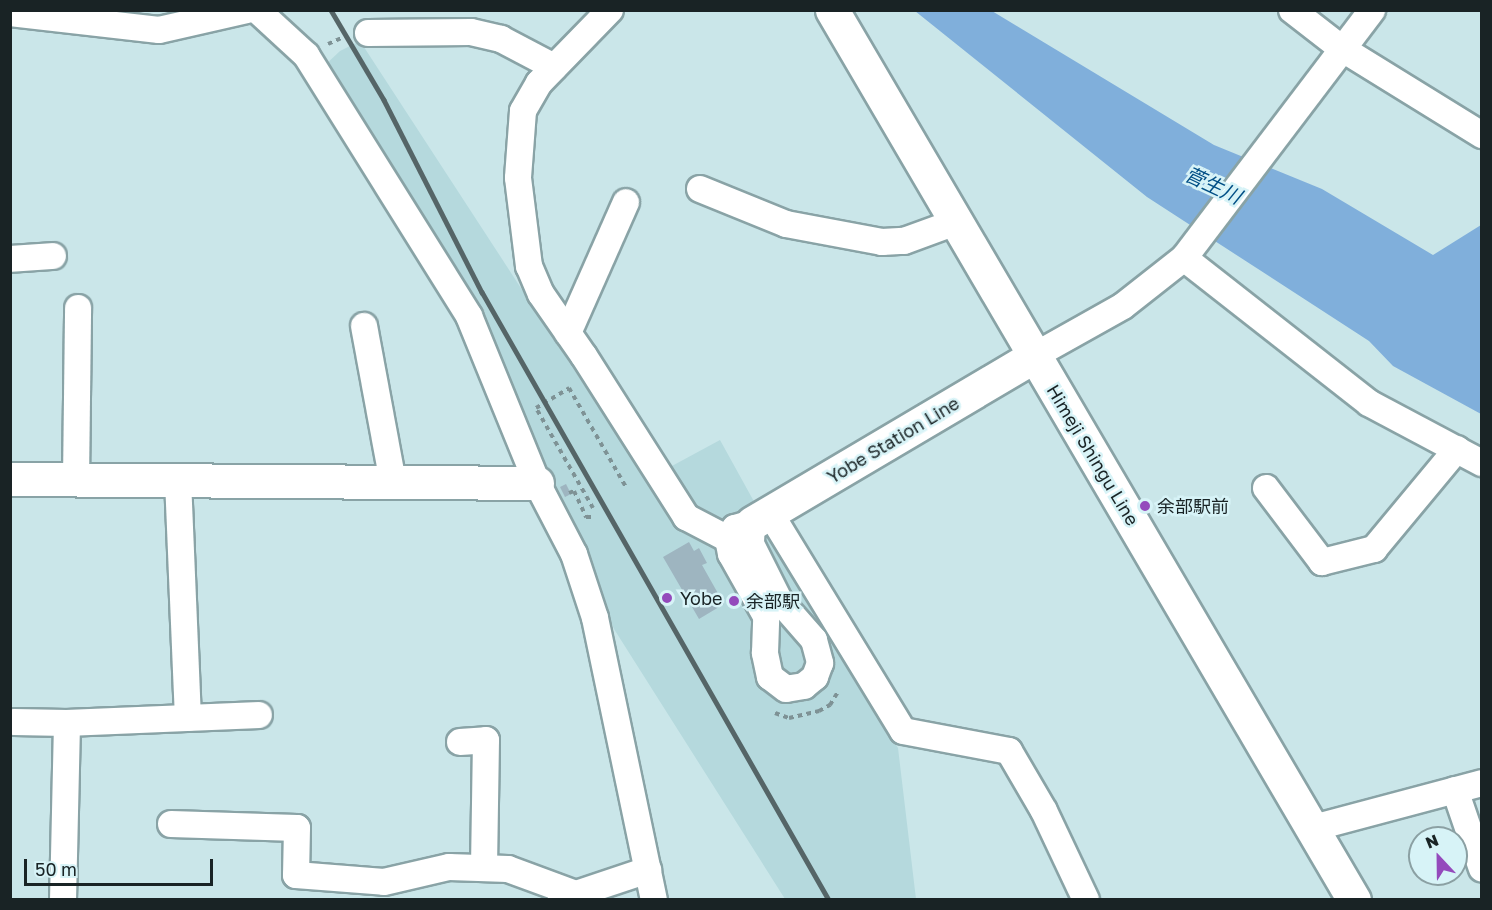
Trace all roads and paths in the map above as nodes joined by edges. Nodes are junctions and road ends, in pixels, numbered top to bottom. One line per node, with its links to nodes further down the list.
1 (247, 10): 7 (street)
2 (257, 10): 9 (street)
3 (610, 10): 11 (street)
4 (832, 10): 15 (main road, Himeji Shingu Line)
5 (1292, 10): 10 (street)
6 (1372, 10): 10 (street)
7 (10, 13)
8 (368, 33): 9 (path); 11 (street)
9 (306, 55): 29 (street)
10 (1335, 55): 12 (street); 16 (street)
11 (554, 67): 21 (street)
12 (1482, 135)
13 (700, 189): 15 (street)
14 (626, 202): 21 (street)
15 (956, 222): 22 (main road, Himeji Shingu Line)
16 (1188, 252): 22 (street); 23 (street)
17 (53, 256): 18 (street)
18 (10, 259)
19 (78, 308): 26 (street)
20 (364, 326): 28 (street)
21 (568, 333): 33 (street)
22 (1034, 356): 33 (main road, Yobe Station Line); 42 (main road, Himeji Shingu Line)
23 (1457, 448): 24 (street); 30 (street)
24 (1482, 463)
25 (10, 479): 26 (main road)
26 (76, 480): 27 (main road)
27 (178, 480): 28 (main road); 35 (street)
28 (393, 482): 29 (main road)
29 (537, 483): 45 (street)
30 (1266, 488)
31 (627, 489): 32 (path)
32 (593, 508)
33 (750, 525): 33 (street); 49 (street)
34 (259, 715): 35 (street)
35 (189, 718): 37 (street)
36 (14, 722): 37 (street)
37 (68, 723): 47 (street)
38 (460, 742): 43 (street)
39 (1482, 783): 40 (street)
40 (1455, 790): 42 (street); 44 (street)
41 (171, 824): 43 (street)
42 (1312, 828): 50 (main road, Himeji Shingu Line)
43 (484, 868): 46 (street)
44 (1482, 869)
45 (648, 870): 46 (street); 48 (street)
46 (567, 897)
47 (63, 900)
48 (654, 900)
49 (1086, 900)
50 (1354, 900)

